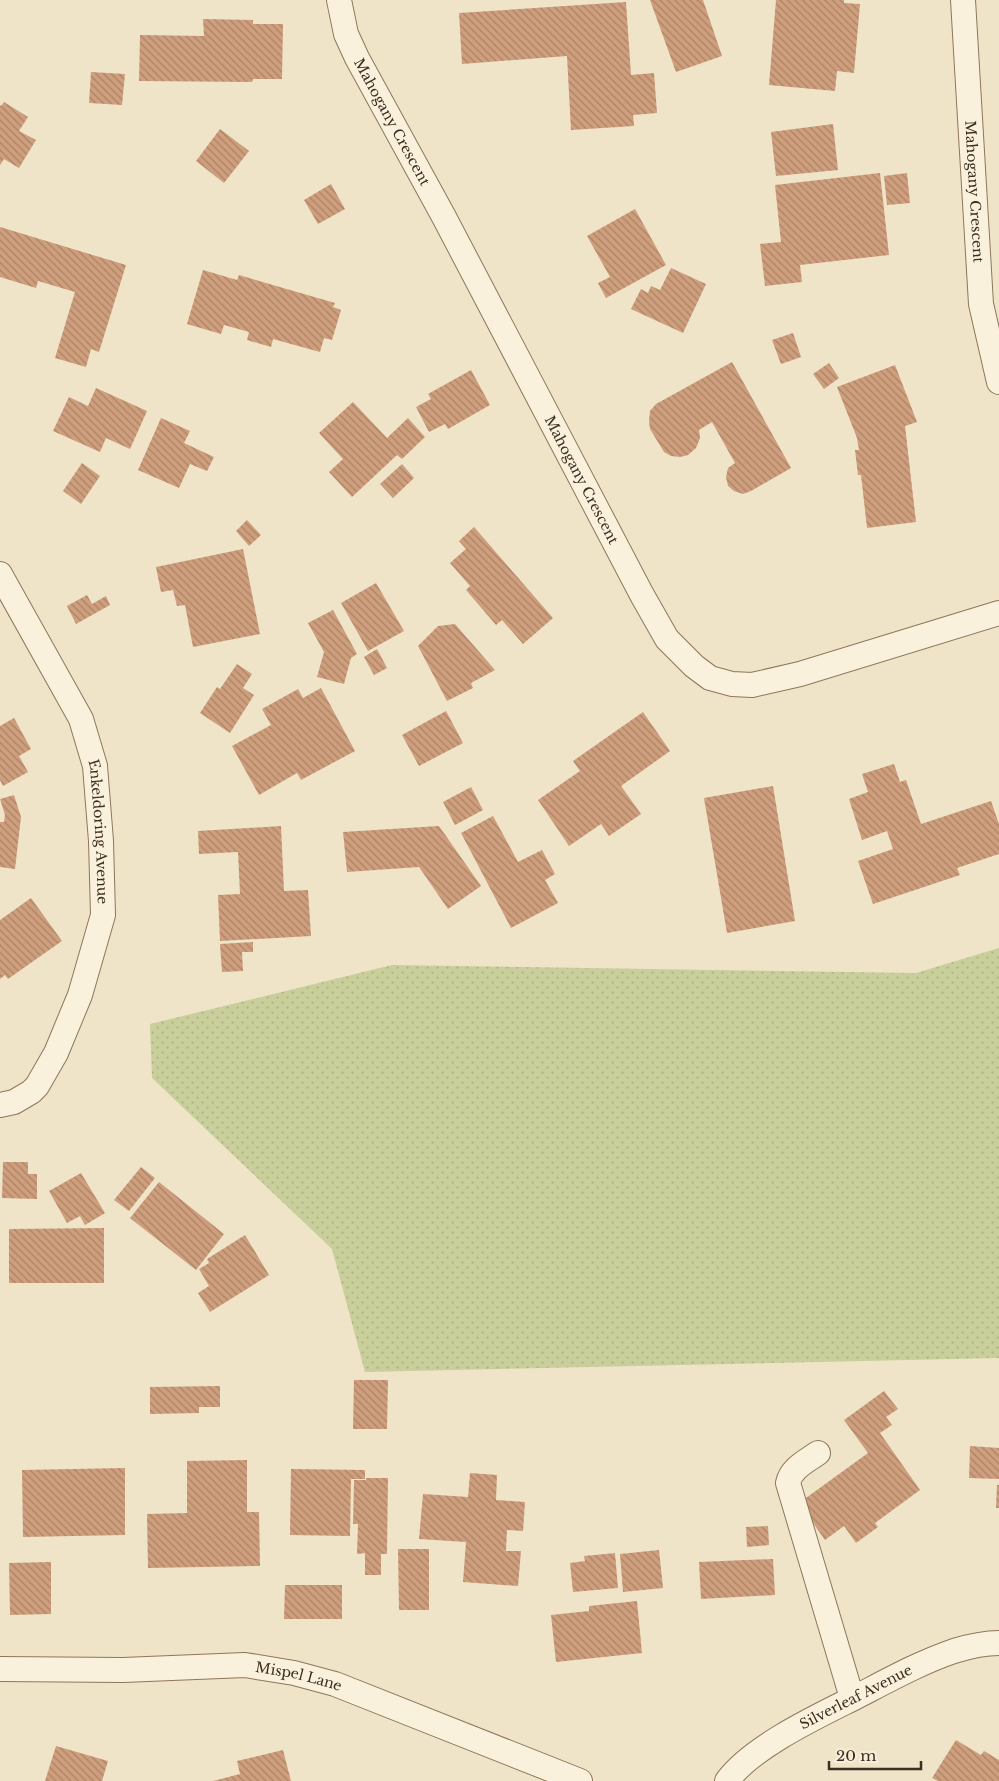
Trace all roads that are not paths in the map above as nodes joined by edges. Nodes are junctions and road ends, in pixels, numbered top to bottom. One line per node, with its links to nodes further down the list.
1 (339, 0): 6 (street, Mahogany Crescent)
2 (963, 0): 3 (street, Mahogany Crescent)
3 (999, 382)
4 (0, 574): 5 (street, Enkeldoring Avenue)
5 (7, 598): 7 (street, Enkeldoring Avenue)
6 (999, 613)
7 (0, 1105)
8 (818, 1453): 11 (street)
9 (999, 1643): 11 (street, Silverleaf Avenue)
10 (0, 1669): 12 (street, Mispel Lane)
11 (852, 1698): 13 (street, Silverleaf Avenue)
12 (580, 1781)
13 (728, 1781)

